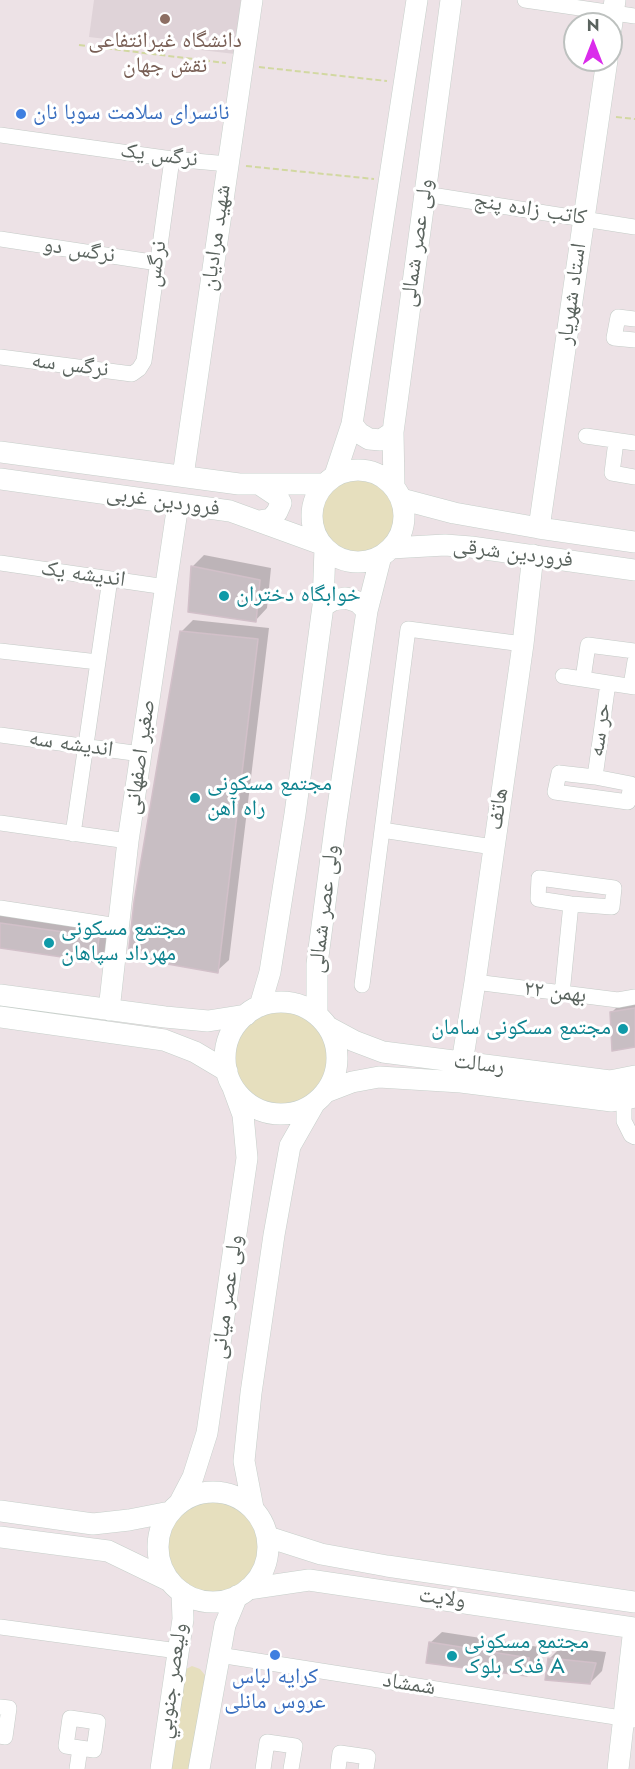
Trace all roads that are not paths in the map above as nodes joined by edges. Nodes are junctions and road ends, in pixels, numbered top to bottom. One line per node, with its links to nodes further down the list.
1 (252, 0): 9 (main road, شهید مرادیان)
2 (417, 0): 19 (main road, ولی عصر شمالی)
3 (451, 0): 10 (main road, ولی عصر شمالی)
4 (525, 0): 5 (street)
5 (600, 12)
6 (604, 72): 11 (main road, استاد شهریار)
7 (0, 135): 8 (street, نرگس یک)
8 (171, 159): 9 (street, نرگس یک); 14 (street, نرگس)
9 (228, 164): 25 (main road, شهید مرادیان)
10 (425, 194): 11 (street, کاتب زاده پنج); 20 (main road, ولی عصر شمالی)
11 (584, 219): 12 (street, کاتب زاده پنج); 34 (main road, استاد شهریار)
12 (635, 227)
13 (0, 239): 14 (street, نرگس دو)
14 (158, 262): 18 (street, نرگس)
15 (635, 319): 16 (street)
16 (635, 340)
17 (0, 357): 18 (street, نرگس سه)
18 (139, 369)
19 (352, 424): 20 (main road); 28 (main road, ولی عصر شمالی)
20 (393, 432): 30 (main road, ولی عصر شمالی)
21 (586, 436): 22 (street)
22 (616, 441): 23 (street); 26 (street)
23 (635, 443)
24 (0, 452): 25 (main road, فروردین غربی)
25 (183, 477): 29 (main road, فروردین غربی)
26 (635, 477)
27 (0, 478): 31 (main road, فروردین غربی)
28 (330, 479): 29 (main road, فروردین غربی); 30 (main road); 37 (main road)
29 (259, 484): 33 (main road)
30 (398, 493): 32 (main road, فروردین شرقی); 38 (main road)
31 (178, 504): 33 (main road, فروردین غربی); 43 (main road, صغیر اصفهانی)
32 (454, 513): 34 (main road, فروردین شرقی); 36 (main road)
33 (259, 520): 37 (main road, فروردین غربی)
34 (539, 528): 35 (main road, فروردین شرقی)
35 (635, 542)
36 (446, 545): 38 (main road, فروردین شرقی); 39 (main road, فروردین شرقی)
37 (323, 546): 38 (main road); 44 (main road, ولی عصر شمالی)
38 (386, 552): 45 (main road, ولی عصر شمالی)
39 (533, 555): 41 (main road, فروردین شرقی); 46 (main road, هاتف)
40 (0, 563): 42 (street, اندیشه یک)
41 (635, 570)
42 (110, 579): 43 (street, اندیشه یک); 49 (street)
43 (166, 587): 57 (main road, صغیر اصفهانی)
44 (322, 606): 45 (main road); 73 (main road, ولی عصر شمالی)
45 (367, 611): 75 (main road, ولی عصر شمالی)
46 (523, 644): 60 (street); 63 (main road, هاتف)
47 (0, 651): 49 (street)
48 (635, 651): 52 (street)
49 (99, 662): 56 (street)
50 (635, 662): 54 (street)
51 (563, 676): 52 (street)
52 (583, 679): 53 (street)
53 (608, 683): 54 (street); 58 (street, حر سه)
54 (633, 686)
55 (0, 735): 56 (street, اندیشه سه)
56 (86, 747): 57 (street, اندیشه سه); 61 (street)
57 (141, 754): 62 (main road, صغیر اصفهانی)
58 (595, 777)
59 (0, 823): 61 (street)
60 (382, 830): 63 (street); 68 (street)
61 (73, 834): 62 (street)
62 (128, 841): 66 (main road, صغیر اصفهانی)
63 (494, 847): 67 (main road, هاتف)
64 (571, 904): 64 (street); 69 (street)
65 (0, 908): 66 (street)
66 (118, 926): 72 (main road, صغیر اصفهانی)
67 (475, 982): 69 (street, ۲۲ بهمن); 76 (main road, هاتف)
68 (362, 986)
69 (562, 994): 71 (street, ۲۲ بهمن)
70 (0, 995): 72 (main road)
71 (635, 997)
72 (109, 1010): 73 (main road)
73 (253, 1010): 75 (main road); 78 (main road)
74 (0, 1017): 78 (main road)
75 (323, 1021): 76 (main road, رسالت); 79 (main road)
76 (462, 1063): 77 (main road, رسالت)
77 (635, 1076)
78 (229, 1078): 79 (main road); 82 (main road, ولی عصر میانی)
79 (320, 1098): 80 (main road, رسالت); 83 (main road, ولی عصر میانی)
80 (629, 1098): 81 (street)
81 (635, 1137)
82 (174, 1508): 83 (main road); 84 (main road); 87 (main road)
83 (253, 1508): 86 (main road)
84 (0, 1511)
85 (0, 1537): 87 (main road)
86 (268, 1537): 88 (main road); 89 (main road, ولایت)
87 (176, 1587): 88 (main road); 92 (main road, وليعصر جنوبي)
88 (243, 1593): 91 (main road, ولایت); 93 (main road, وليعصر جنوبي)
89 (635, 1602)
90 (0, 1627): 92 (street)
91 (635, 1628): 95 (main road)
92 (178, 1651): 99 (main road, وليعصر جنوبي)
93 (219, 1655): 95 (street, شمشاد); 100 (main road, وليعصر جنوبي)
94 (0, 1707): 96 (street)
95 (630, 1719): 105 (main road)
96 (0, 1736)
97 (80, 1748): 98 (street)
98 (76, 1769)
99 (161, 1769)
100 (199, 1769)
101 (263, 1769): 102 (street)
102 (291, 1769)
103 (338, 1769): 104 (street)
104 (366, 1769)
105 (618, 1769)

